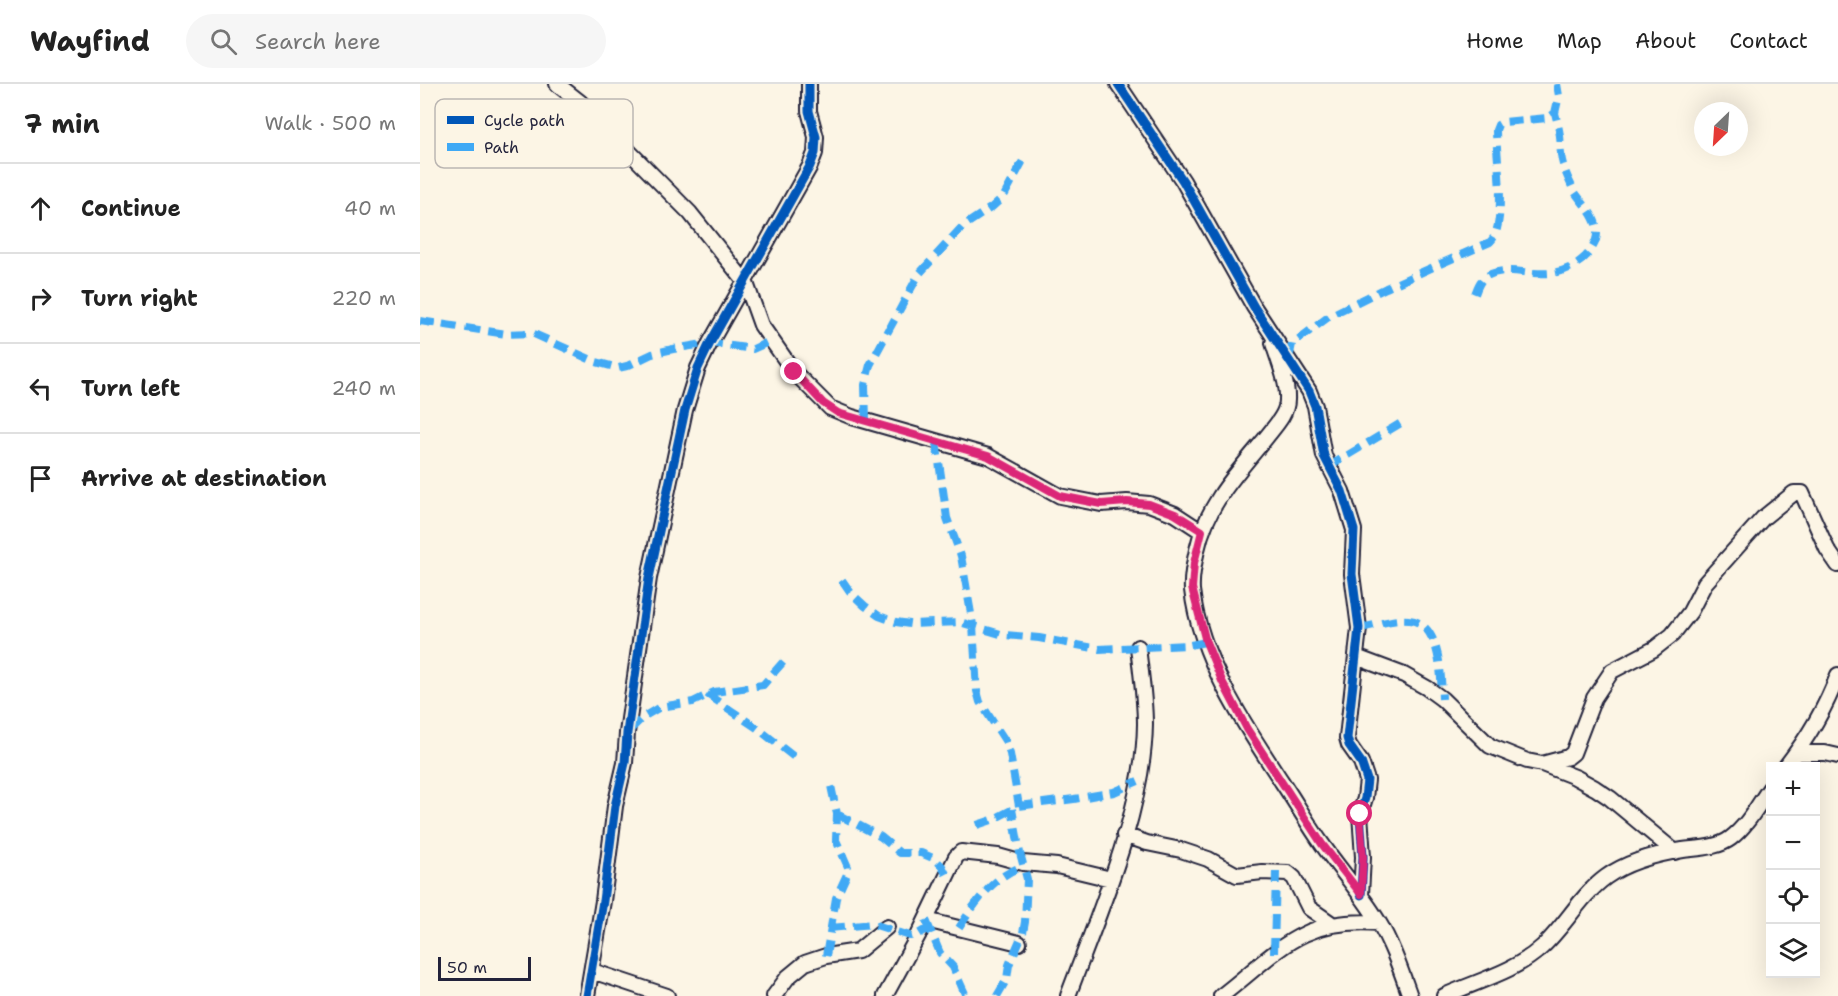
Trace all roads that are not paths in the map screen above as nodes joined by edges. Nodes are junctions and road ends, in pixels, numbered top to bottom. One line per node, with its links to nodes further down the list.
1 (557, 84): 4 (street)
2 (809, 84): 6 (street)
3 (1118, 84): 7 (street)
4 (576, 99)
5 (633, 155): 6 (street)
6 (746, 283): 8 (street); 27 (street)
7 (1270, 332): 8 (street); 11 (street)
8 (1202, 531): 21 (street)
9 (1838, 565): 16 (street)
10 (1138, 647): 18 (street)
11 (1356, 657): 16 (street); 21 (street)
12 (1838, 675): 13 (street)
13 (1797, 753): 14 (street); 15 (street)
14 (1838, 756)
15 (1789, 762)
16 (1542, 764): 19 (street)
17 (1766, 794): 19 (street)
18 (1124, 835): 20 (street); 24 (street)
19 (1676, 852): 35 (street)
20 (1111, 879): 22 (street); 32 (street)
21 (1361, 894): 23 (street)
22 (926, 920): 26 (street); 31 (street)
23 (1379, 923): 24 (street); 34 (street)
24 (1332, 924): 33 (street)
25 (887, 927): 30 (street)
26 (1019, 943)
27 (592, 971): 28 (street); 29 (street)
28 (587, 996)
29 (667, 996)
30 (774, 996)
31 (885, 996)
32 (1068, 996)
33 (1221, 996)
34 (1410, 996)
35 (1444, 996)

